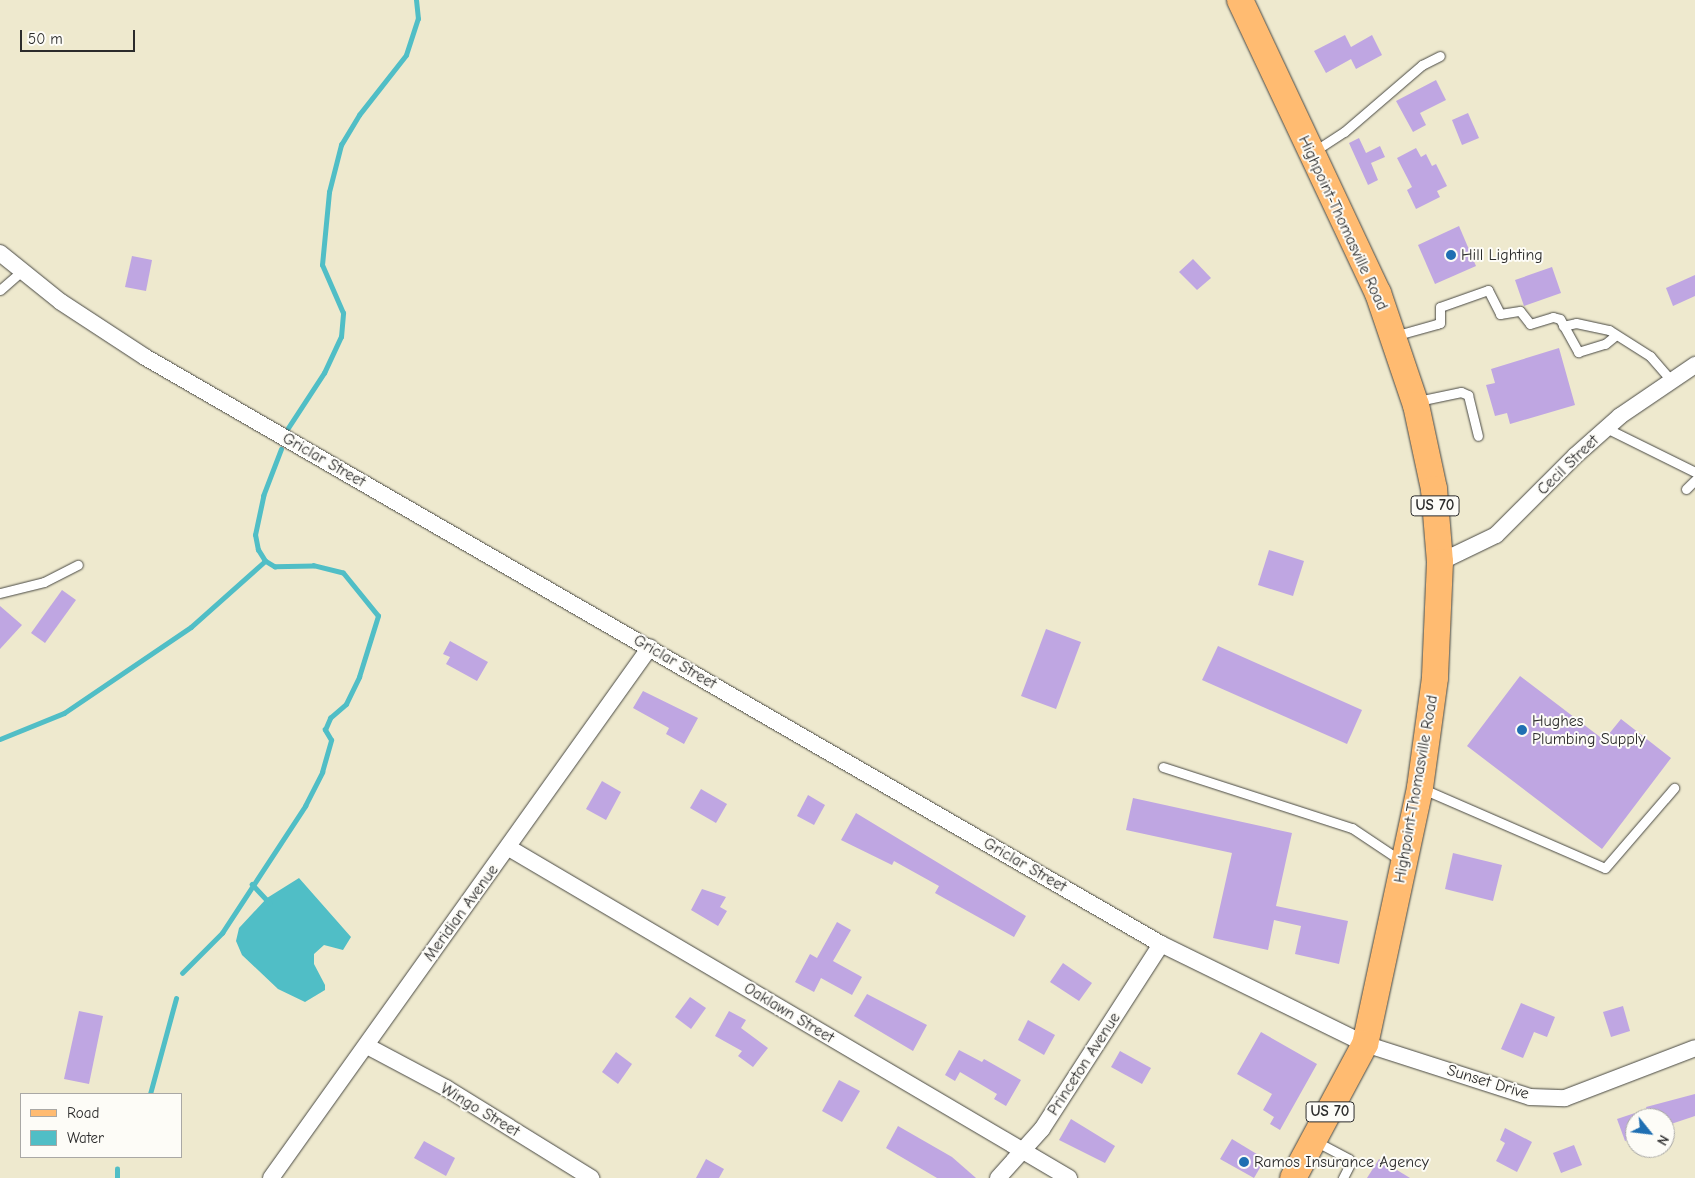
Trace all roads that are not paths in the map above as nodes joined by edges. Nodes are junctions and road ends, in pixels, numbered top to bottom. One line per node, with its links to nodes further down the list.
1 (1240, 0): 3 (main road, Highpoint-Thomasville Road / US 70)
2 (1440, 56): 3 (lane)
3 (1311, 153): 8 (main road, Highpoint-Thomasville Road / US 70)
4 (0, 254): 5 (street, Griclar Street)
5 (22, 271): 6 (lane); 21 (street, Griclar Street)
6 (0, 290)
7 (1563, 326): 8 (lane); 9 (lane); 9 (lane)
8 (1393, 336): 12 (main road, Highpoint-Thomasville Road / US 70)
9 (1615, 336): 11 (lane)
10 (1695, 365): 11 (street, Cecil Street)
11 (1670, 379): 13 (street, Cecil Street)
12 (1415, 402): 14 (lane); 18 (main road, Highpoint-Thomasville Road / US 70)
13 (1606, 428): 15 (lane); 18 (street, Cecil Street)
14 (1478, 436)
15 (1695, 472)
16 (1695, 480): 17 (lane)
17 (1686, 489)
18 (1440, 562): 23 (main road, Highpoint-Thomasville Road / US 70)
19 (78, 565): 20 (lane)
20 (0, 593)
21 (650, 647): 25 (street, Meridian Avenue); 27 (street, Griclar Street)
22 (1163, 767): 26 (lane)
23 (1420, 788): 24 (lane); 26 (main road, Highpoint-Thomasville Road / US 70)
24 (1674, 788)
25 (509, 848): 29 (street, Meridian Avenue); 32 (street, Oaklawn Street)
26 (1405, 863): 28 (main road, Highpoint-Thomasville Road / US 70)
27 (1161, 944): 28 (street, Griclar Street); 32 (street, Princeton Avenue)
28 (1365, 1044): 30 (street, Sunset Drive); 31 (main road, US 70)
29 (367, 1046): 33 (street, Meridian Avenue); 34 (street, Wingo Street)
30 (1695, 1048)
31 (1314, 1140): 37 (main road, US 70); 38 (lane)
32 (1021, 1150): 35 (street, Princeton Avenue); 36 (street, Oaklawn Street)
33 (272, 1178)
34 (591, 1178)
35 (998, 1178)
36 (1069, 1178)
37 (1293, 1178)
38 (1343, 1178)

